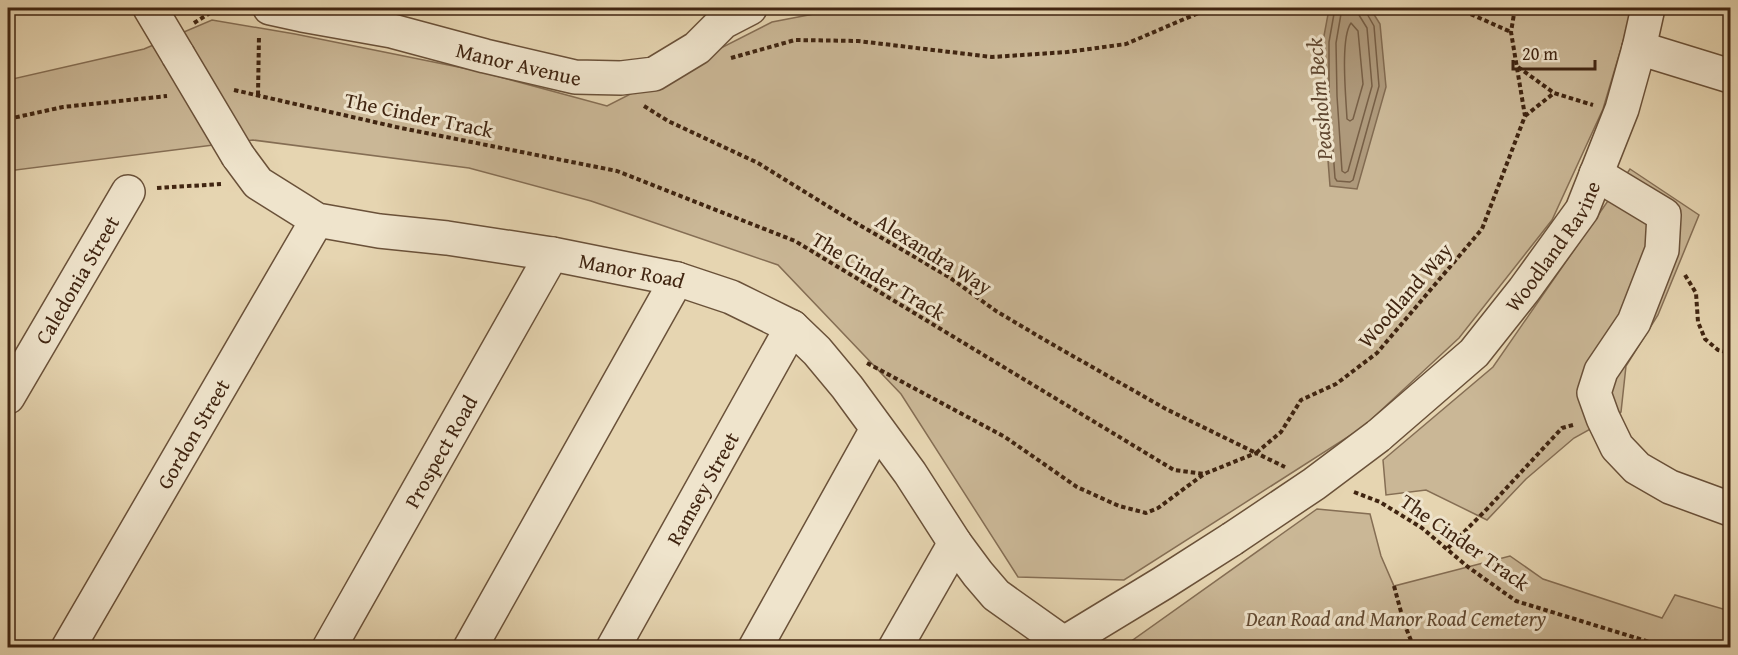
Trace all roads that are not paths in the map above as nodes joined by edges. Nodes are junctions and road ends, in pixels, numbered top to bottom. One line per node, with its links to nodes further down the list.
1 (150, 8): 9 (street, Manor Road, bridge)
2 (750, 8): 4 (street, Manor Avenue)
3 (1648, 8): 5 (street, Woodland Ravine)
4 (265, 18)
5 (1639, 48): 6 (street); 7 (street, Woodland Ravine)
6 (1731, 76)
7 (1596, 174): 15 (street); 17 (street, Woodland Ravine, bridge)
8 (128, 192): 13 (street, Caledonia Street)
9 (317, 220): 10 (street, Manor Road); 18 (street, Gordon Street)
10 (552, 254): 11 (street, Manor Road); 19 (street, Prospect Road)
11 (677, 279): 12 (street, Manor Road); 20 (street)
12 (792, 327): 14 (street, Manor Road); 21 (street, Ramsey Street)
13 (8, 397)
14 (877, 429): 16 (street, Manor Road); 22 (street)
15 (1731, 509)
16 (955, 543): 17 (street, Manor Road); 23 (street)
17 (1060, 646)
18 (68, 648)
19 (329, 648)
20 (470, 648)
21 (613, 648)
22 (755, 648)
23 (895, 648)

